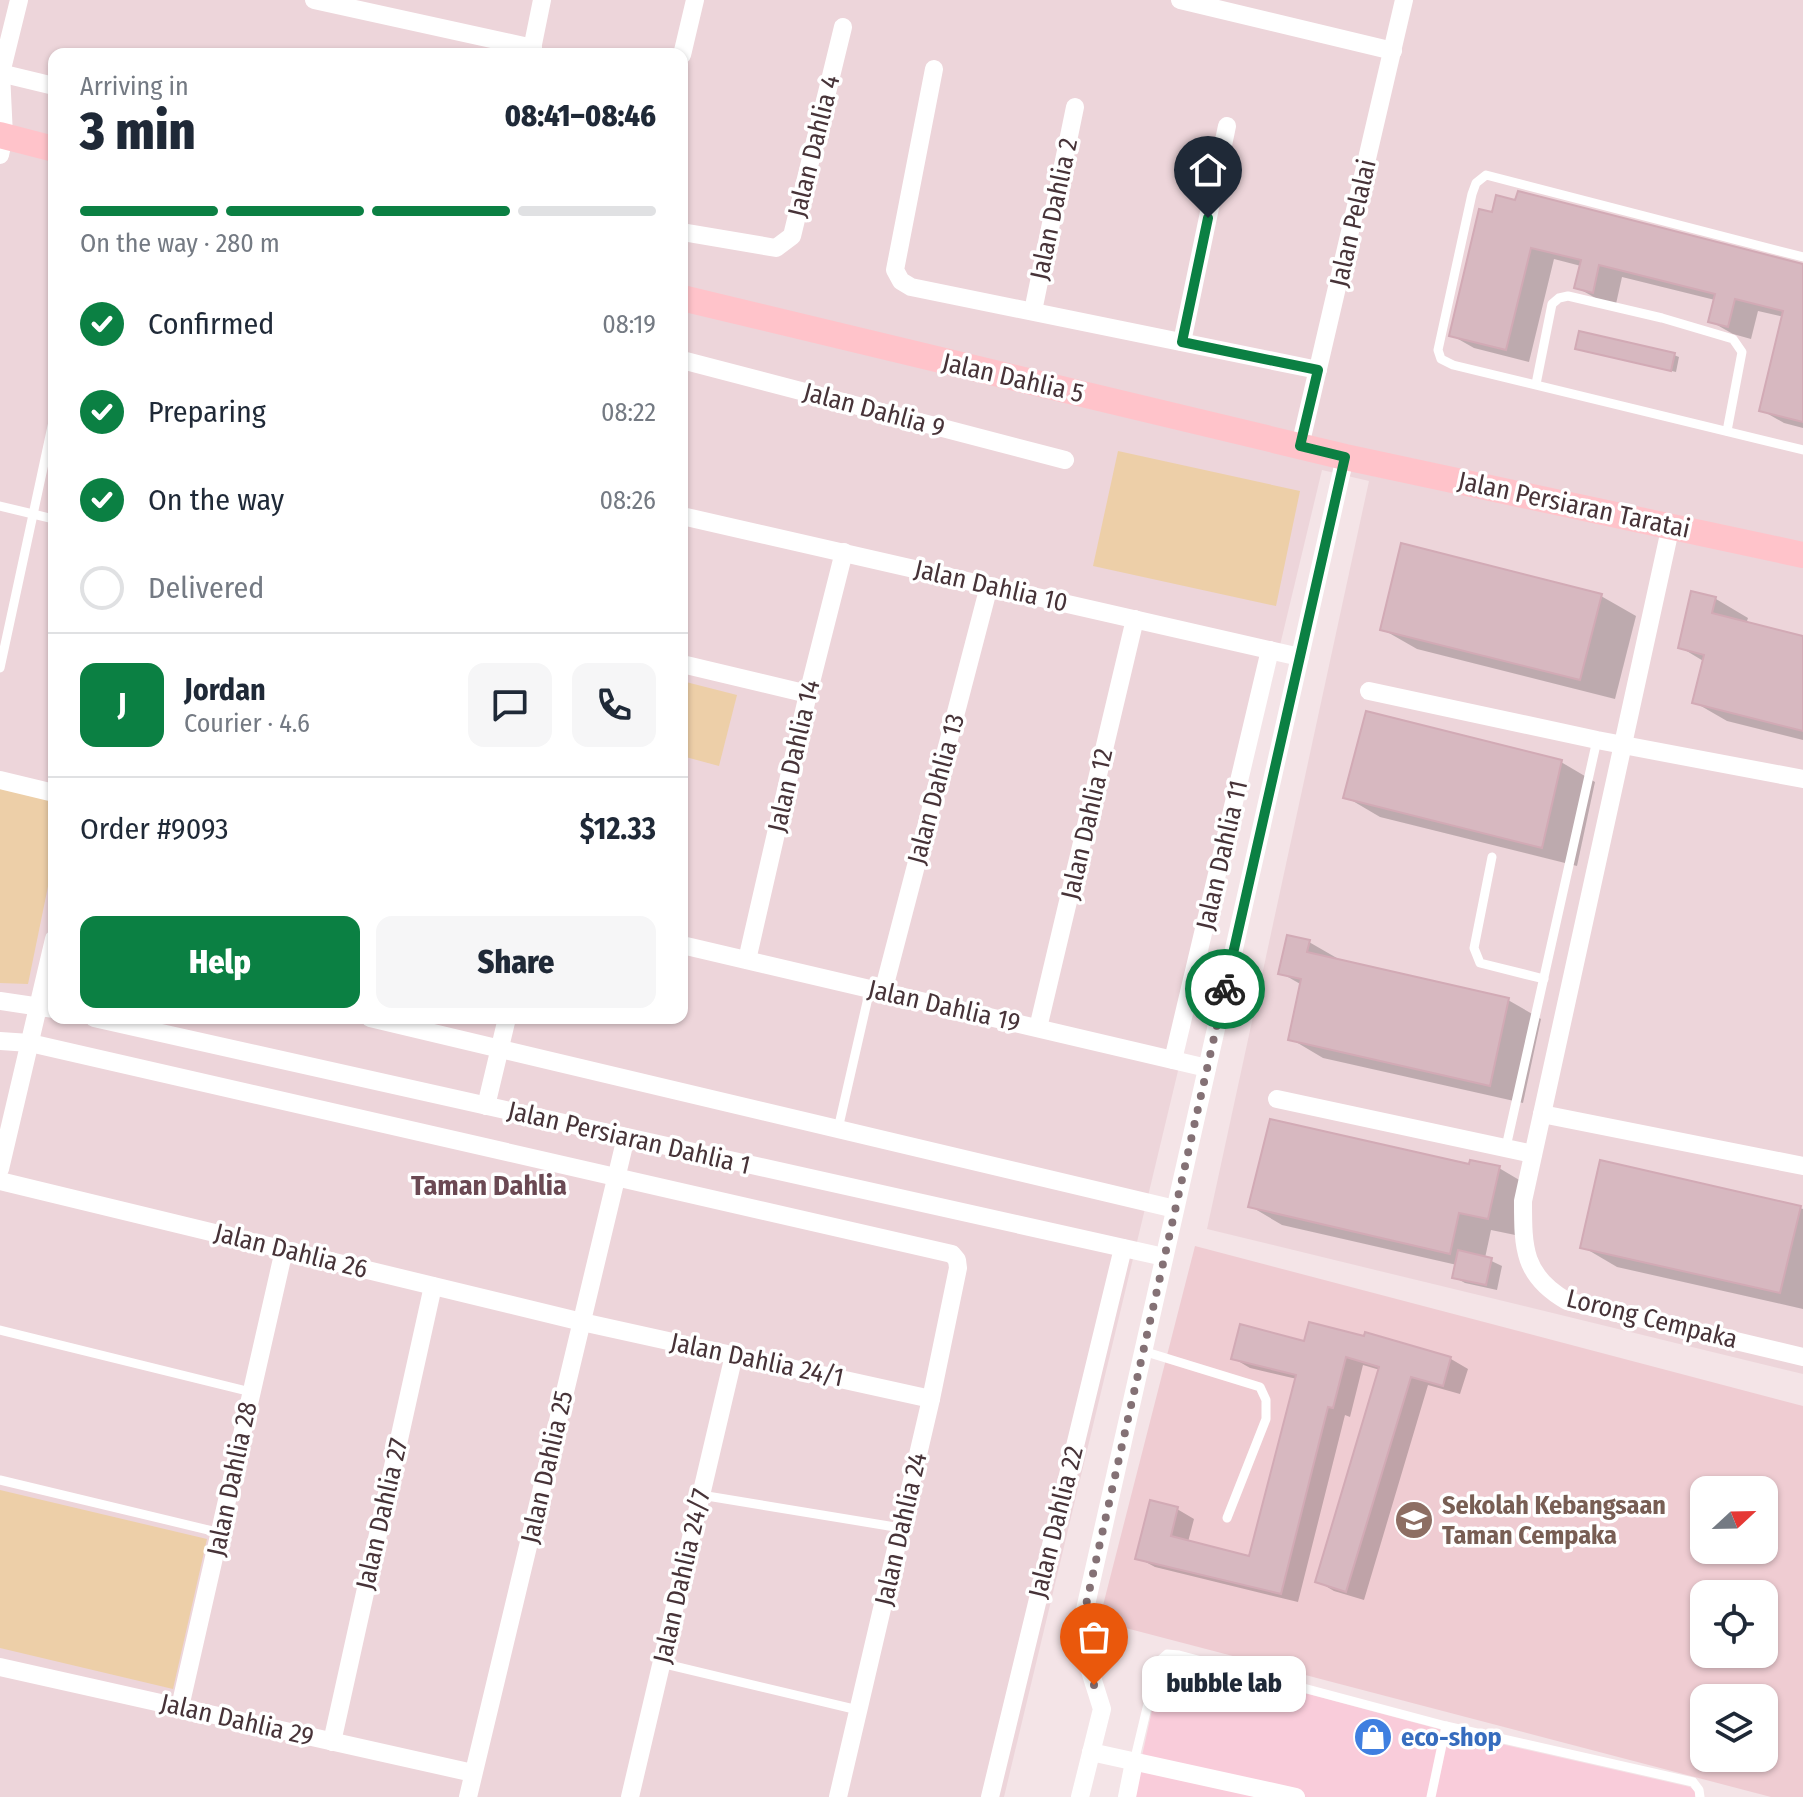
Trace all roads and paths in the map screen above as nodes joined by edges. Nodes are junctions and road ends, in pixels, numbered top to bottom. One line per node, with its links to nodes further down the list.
1 (19, 0): 13 (street)
2 (314, 0): 8 (street)
3 (542, 0): 9 (street)
4 (695, 0): 10 (street)
5 (1180, 0): 11 (street)
6 (1404, 0): 11 (street, Jalan Pelalai)
7 (843, 27): 19 (street, Jalan Dahlia 4)
8 (519, 48)
9 (533, 48)
10 (684, 48)
11 (1393, 51): 25 (street, Jalan Pelalai)
12 (934, 69): 22 (street)
13 (1, 73): 14 (street); 17 (street)
14 (48, 85)
15 (1075, 107): 22 (street, Jalan Dahlia 2)
16 (1227, 126): 23 (street)
17 (1, 142): 18 (street)
18 (48, 148)
19 (688, 233)
20 (1803, 257): 26 (lane)
21 (688, 299): 29 (street, Jalan Dahlia 5)
22 (1033, 311): 23 (street)
23 (1182, 342): 25 (street)
24 (688, 362): 32 (street, Jalan Dahlia 9)
25 (1318, 370): 29 (street, Jalan Pelalai)
26 (1536, 384): 27 (lane); 27 (lane)
27 (1727, 431): 30 (lane)
28 (48, 445): 34 (lane)
29 (1300, 446): 31 (street, Jalan Dahlia 5)
30 (1803, 450)
31 (1345, 457): 37 (street, Jalan Persiaran Taratai); 43 (street)
32 (1065, 460)
33 (0, 506): 34 (lane)
34 (33, 514): 36 (lane); 45 (lane)
35 (688, 517): 38 (street, Jalan Dahlia 10)
36 (48, 518)
37 (1671, 525): 39 (street, Jalan Persiaran Taratai); 49 (street, Lorong Cempaka)
38 (844, 552): 40 (street, Jalan Dahlia 10); 47 (street, Jalan Dahlia 14)
39 (1803, 555)
40 (989, 586): 41 (street, Jalan Dahlia 10); 57 (street, Jalan Dahlia 13)
41 (1135, 619): 42 (street, Jalan Dahlia 10); 63 (street, Jalan Dahlia 12)
42 (1270, 650): 43 (street, Jalan Dahlia 10); 67 (street, Jalan Dahlia 11)
43 (1300, 657): 68 (street)
44 (688, 665): 47 (street)
45 (0, 668)
46 (1369, 691): 48 (street)
47 (808, 694): 55 (street, Jalan Dahlia 14)
48 (1597, 740): 49 (street); 56 (lane)
49 (1623, 744): 50 (street); 71 (street, Lorong Cempaka)
50 (1803, 779)
51 (0, 780): 52 (street)
52 (48, 792)
53 (1492, 857): 56 (lane)
54 (688, 946): 55 (street, Jalan Dahlia 19)
55 (747, 960): 57 (street, Jalan Dahlia 19)
56 (1544, 979): 74 (lane)
57 (877, 990): 63 (street, Jalan Dahlia 19); 72 (lane)
58 (0, 1001): 59 (street)
59 (46, 1007): 65 (street)
60 (121, 1024): 70 (street, Jalan Persiaran Dahlia 1)
61 (395, 1024): 66 (street)
62 (506, 1024): 66 (street)
63 (1038, 1028): 67 (street, Jalan Dahlia 19)
64 (0, 1041): 65 (street)
65 (30, 1043): 77 (street); 78 (street)
66 (500, 1049): 70 (street); 72 (street)
67 (1173, 1060): 68 (street, Jalan Dahlia 19)
68 (1207, 1068): 80 (street)
69 (1277, 1099): 74 (street)
70 (486, 1106): 73 (street, Jalan Persiaran Dahlia 1)
71 (1542, 1114): 75 (street, Lorong Cempaka); 76 (street)
72 (838, 1129): 80 (street)
73 (626, 1137): 78 (street, Jalan Dahlia 25); 81 (street, Jalan Persiaran Dahlia 1)
74 (1506, 1147): 75 (street)
75 (1533, 1154): 89 (street, Lorong Cempaka)
76 (1803, 1166)
77 (0, 1169)
78 (616, 1178): 85 (street, Jalan Dahlia 25); 91 (street, Jalan Dahlia 24)
79 (0, 1181): 82 (street, Jalan Dahlia 26)
80 (1175, 1209): 83 (street)
81 (1123, 1248): 83 (street, Jalan Persiaran Dahlia 1); 109 (street, Jalan Dahlia 22)
82 (284, 1250): 84 (street, Jalan Dahlia 26); 90 (street, Jalan Dahlia 28)
83 (1164, 1257): 87 (street)
84 (433, 1286): 85 (street, Jalan Dahlia 26); 102 (street, Jalan Dahlia 27)
85 (582, 1322): 88 (street, Jalan Dahlia 24/1); 105 (street, Jalan Dahlia 25)
86 (0, 1330): 90 (lane)
87 (1143, 1351): 94 (lane); 103 (street)
88 (734, 1355): 91 (street, Jalan Dahlia 24/1); 93 (street, Jalan Dahlia 24/7)
89 (1803, 1357)
90 (251, 1392): 96 (street, Jalan Dahlia 28)
91 (931, 1399): 95 (street, Jalan Dahlia 24)
92 (0, 1480): 96 (lane)
93 (701, 1495): 95 (lane); 97 (street, Jalan Dahlia 24/7)
94 (1227, 1518)
95 (901, 1528): 100 (street, Jalan Dahlia 24)
96 (221, 1533): 99 (street, Jalan Dahlia 28)
97 (661, 1663): 100 (lane); 107 (street, Jalan Dahlia 24/7)
98 (0, 1667): 99 (street, Jalan Dahlia 29)
99 (180, 1707): 102 (street, Jalan Dahlia 29)
100 (858, 1710): 108 (street, Jalan Dahlia 24)
101 (1446, 1726): 104 (lane); 113 (lane); 114 (lane)
102 (332, 1742): 105 (street, Jalan Dahlia 29)
103 (1091, 1752): 104 (street); 110 (street)
104 (1134, 1762): 111 (street); 112 (street)
105 (473, 1773): 106 (street, Jalan Dahlia 25)
106 (468, 1797)
107 (630, 1797)
108 (838, 1797)
109 (990, 1797)
110 (1080, 1797)
111 (1127, 1797)
112 (1296, 1797)
113 (1431, 1797)
114 (1700, 1797)

